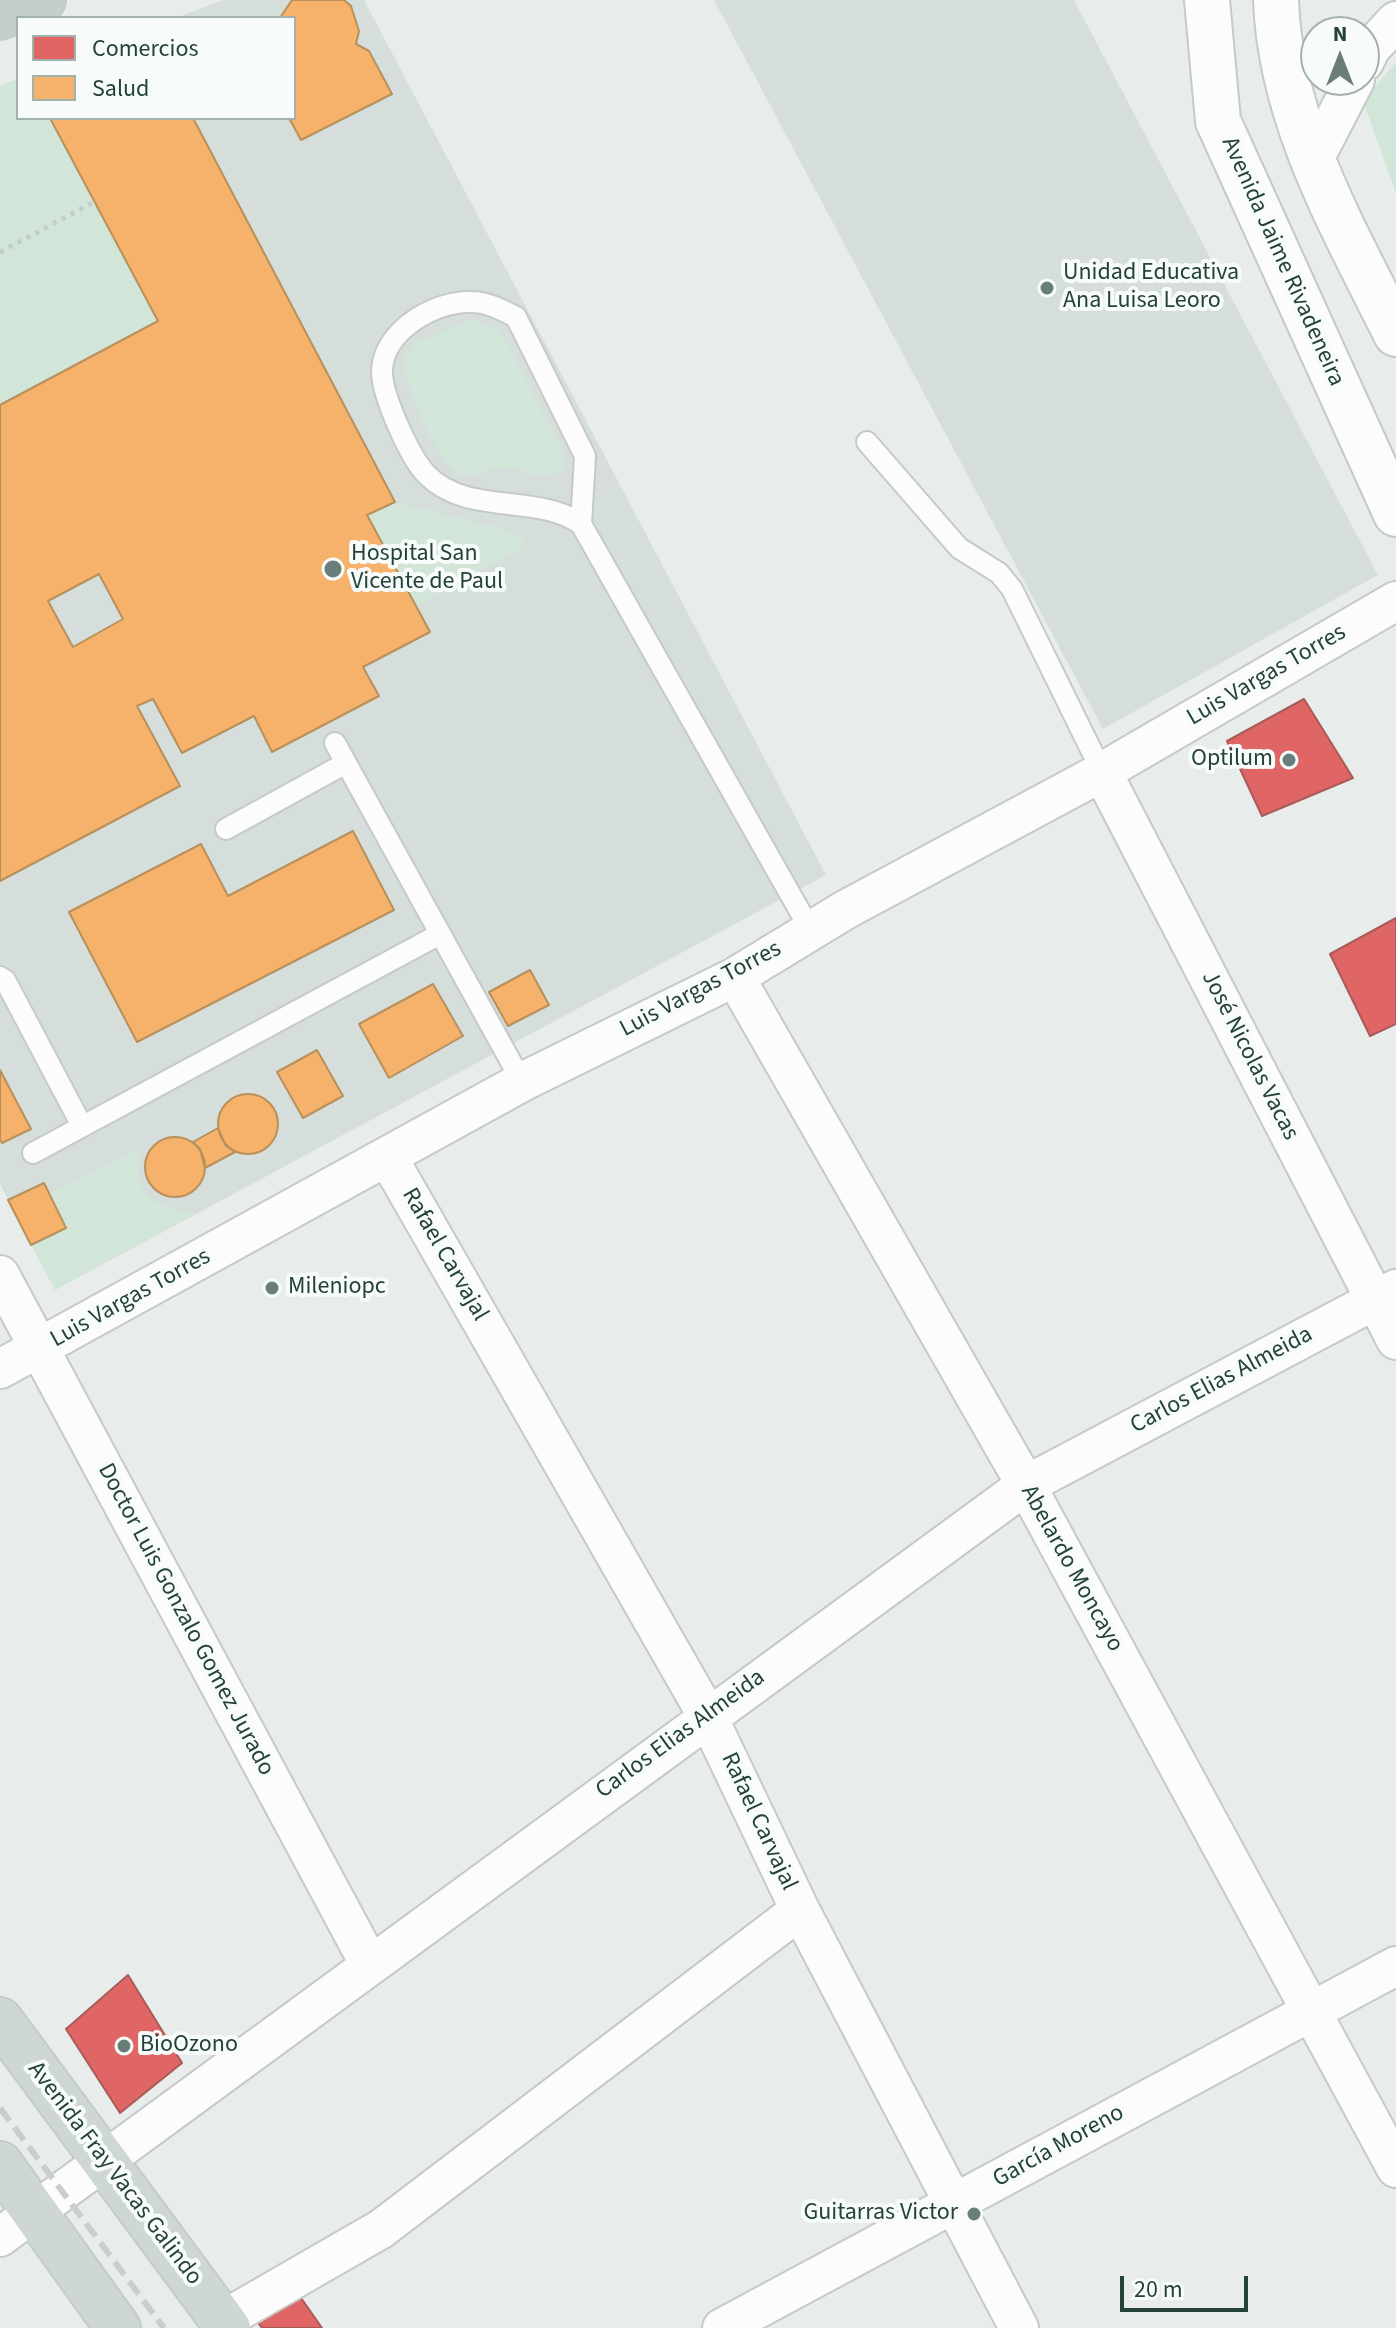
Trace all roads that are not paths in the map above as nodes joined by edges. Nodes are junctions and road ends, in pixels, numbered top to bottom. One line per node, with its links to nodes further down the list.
1 (43, 0): 4 (highway)
2 (1207, 0): 11 (main road, Avenida Jaime Rivadeneira)
3 (1276, 0): 8 (main road)
4 (0, 17)
5 (1396, 21): 6 (street)
6 (1380, 38)
7 (1347, 96): 8 (street)
8 (1312, 163): 9 (main road)
9 (1396, 334)
10 (867, 442): 16 (lane)
11 (1396, 514)
12 (581, 524): 12 (lane); 18 (lane)
13 (1396, 601): 16 (street, Luis Vargas Torres)
14 (335, 743): 15 (lane)
15 (346, 763): 17 (lane); 19 (lane)
16 (1102, 772): 18 (street, Luis Vargas Torres); 27 (street, José Nicolas Vacas)
17 (226, 829)
18 (811, 931): 21 (street, Luis Vargas Torres)
19 (440, 934): 22 (lane); 23 (lane)
20 (0, 977): 23 (lane)
21 (735, 977): 22 (street, Luis Vargas Torres); 31 (street, Abelardo Moncayo)
22 (522, 1082): 25 (street, Luis Vargas Torres)
23 (82, 1126): 24 (lane)
24 (33, 1153)
25 (387, 1156): 29 (street, Luis Vargas Torres); 32 (street, Rafael Carvajal)
26 (0, 1275): 29 (street, Doctor Luis Gonzalo Gomez Jurado)
27 (1385, 1295): 28 (street, José Nicolas Vacas); 31 (street, Carlos Elias Almeida)
28 (1396, 1340)
29 (41, 1350): 30 (street, Luis Vargas Torres); 34 (street, Doctor Luis Gonzalo Gomez Jurado)
30 (0, 1369)
31 (1026, 1485): 32 (street, Carlos Elias Almeida); 36 (street, Abelardo Moncayo)
32 (707, 1715): 33 (street, Rafael Carvajal); 34 (street, Carlos Elias Almeida)
33 (800, 1910): 41 (street, Rafael Carvajal); 44 (street)
34 (370, 1965): 38 (street, Carlos Elias Almeida)
35 (1396, 1966): 36 (street, García Moreno)
36 (1310, 2010): 40 (street, Abelardo Moncayo); 41 (street, García Moreno)
37 (0, 2020): 38 (main road, Avenida Fray Vacas Galindo)
38 (106, 2161): 42 (street, Carlos Elias Almeida); 44 (main road, Avenida Fray Vacas Galindo)
39 (0, 2164): 42 (main road)
40 (1396, 2168)
41 (952, 2206): 46 (street, García Moreno); 47 (street, Rafael Carvajal)
42 (34, 2211): 43 (street, Carlos Elias Almeida); 45 (main road)
43 (0, 2237)
44 (226, 2324)
45 (118, 2328)
46 (722, 2328)
47 (1019, 2328)

